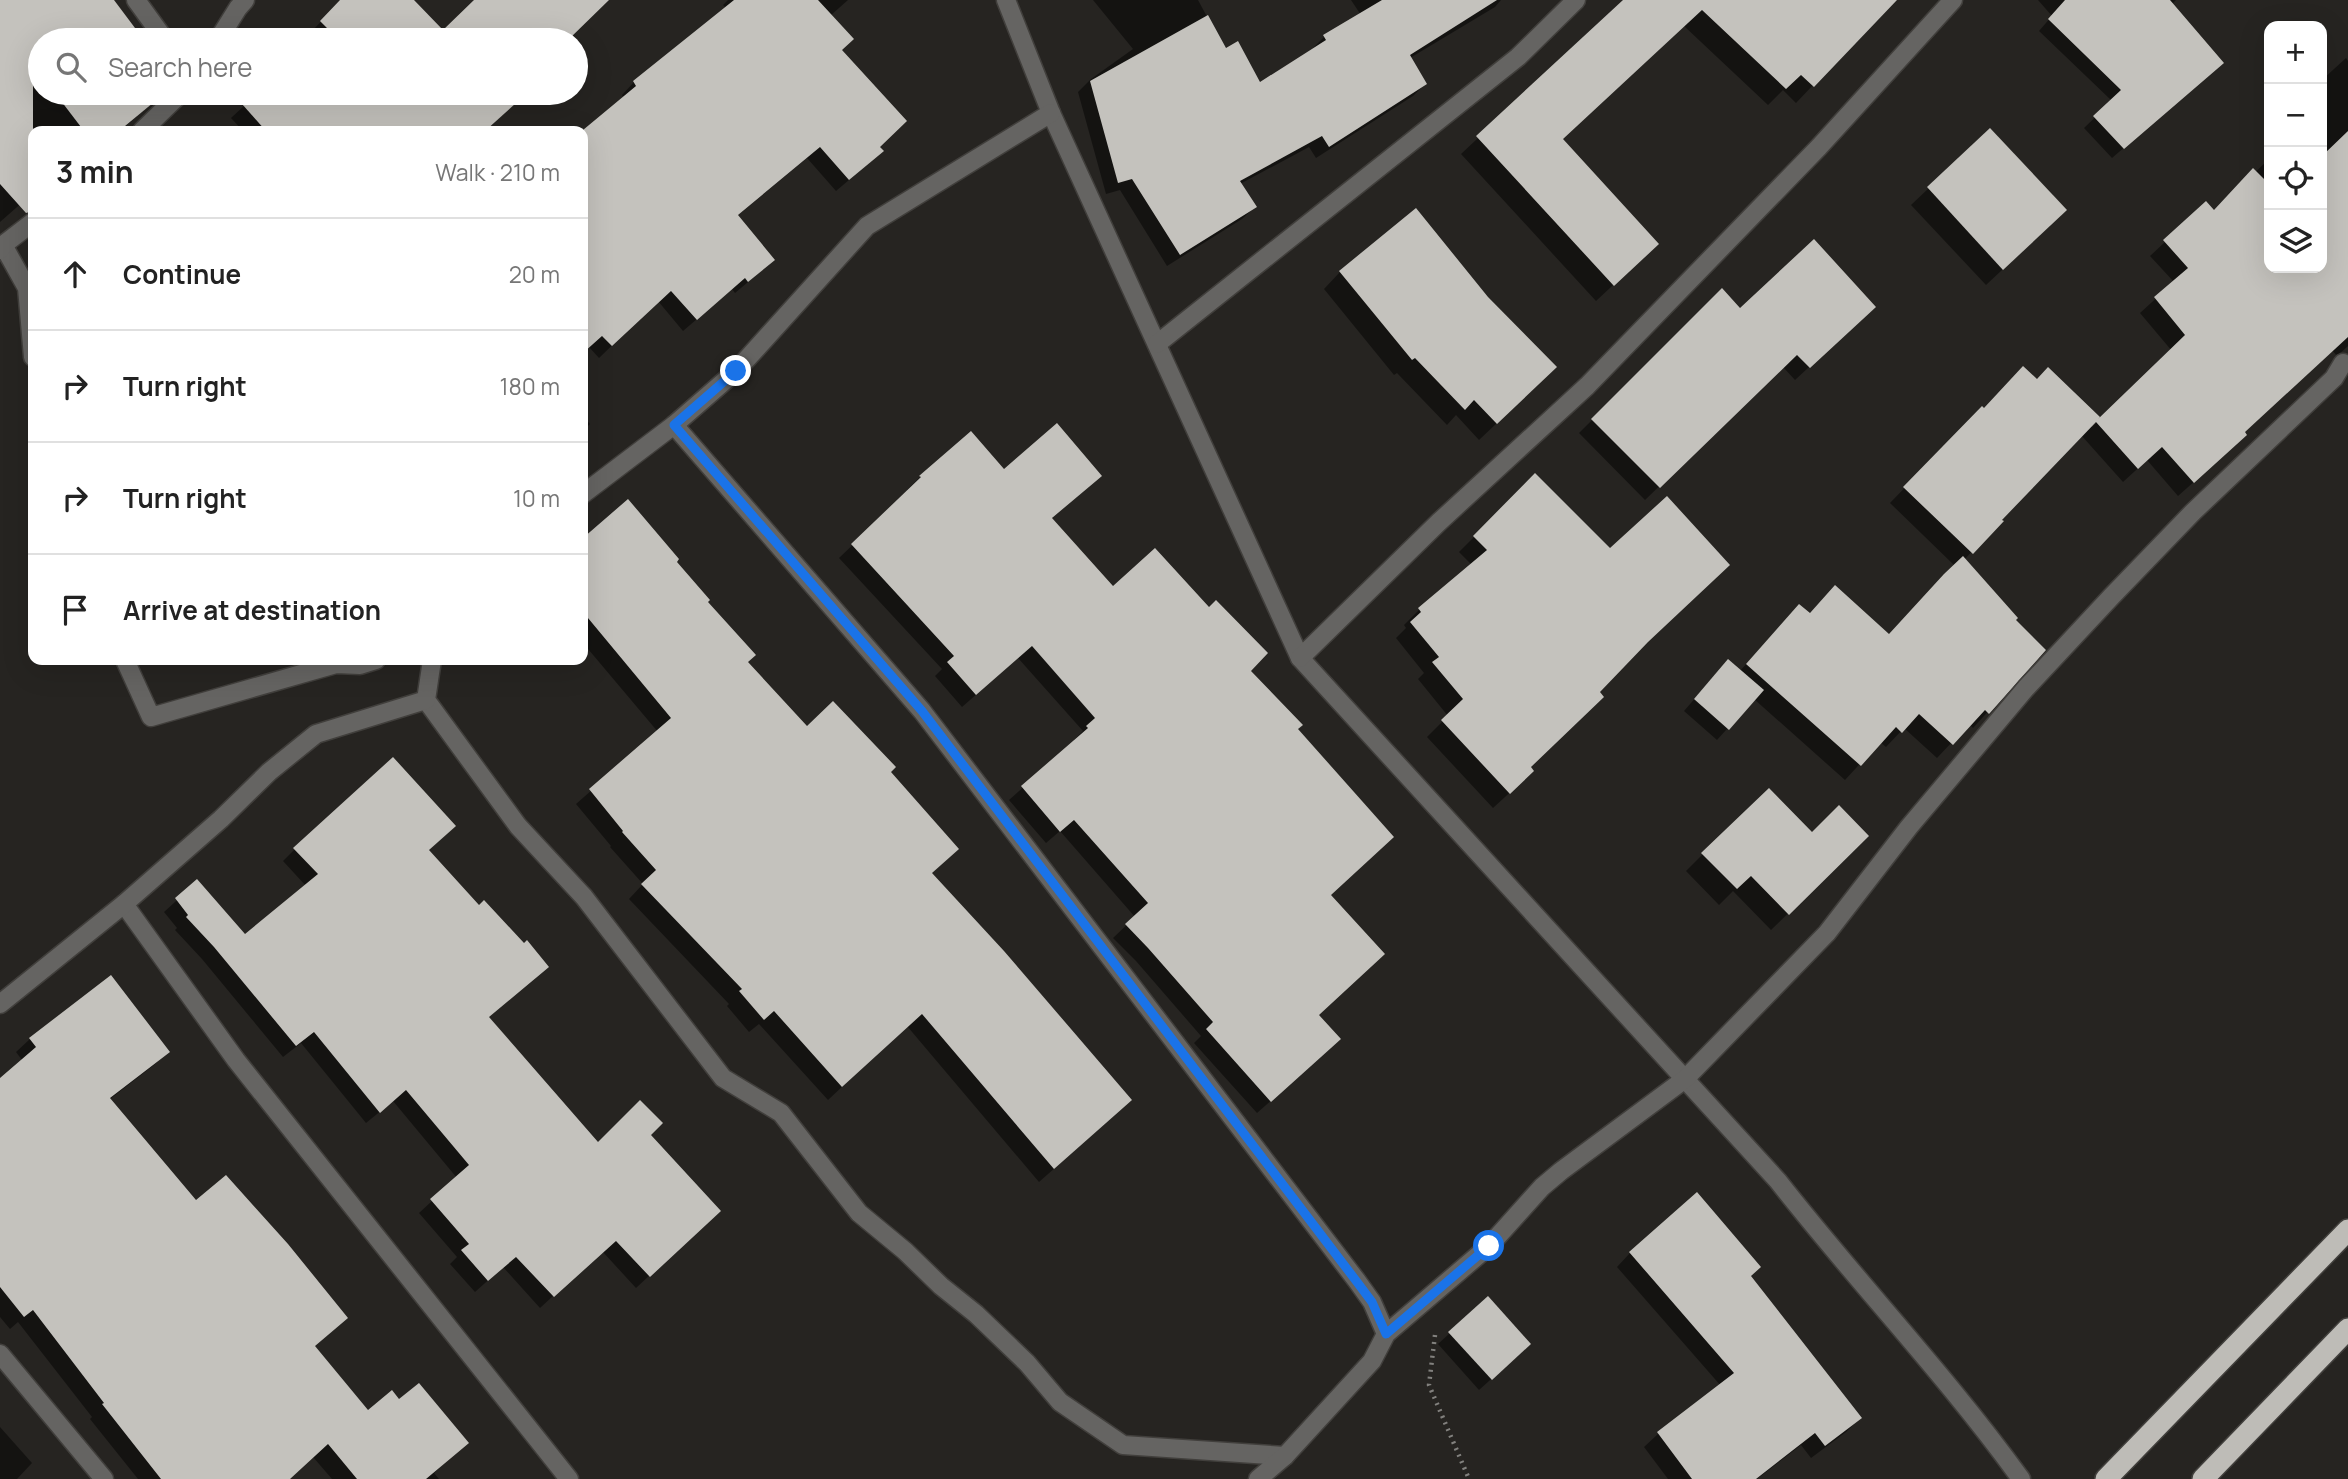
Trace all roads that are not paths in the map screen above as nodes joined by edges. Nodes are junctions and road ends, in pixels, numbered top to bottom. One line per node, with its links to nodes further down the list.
1 (136, 0): 6 (street)
2 (245, 0): 7 (street)
3 (1006, 0): 9 (street)
4 (1576, 0): 14 (street)
5 (1953, 0): 18 (street)
6 (156, 28)
7 (226, 28)
8 (169, 105): 10 (street)
9 (1051, 113): 14 (street); 16 (street)
10 (147, 126)
11 (28, 226): 12 (street)
12 (2, 248): 13 (street)
13 (28, 300)
14 (1157, 344): 18 (street)
15 (2343, 363): 25 (street)
16 (674, 425): 17 (street); 28 (street)
17 (588, 490)
18 (1300, 658): 25 (street)
19 (127, 665): 20 (street)
20 (332, 665)
21 (431, 665): 22 (street)
22 (426, 700): 23 (street); 30 (street)
23 (124, 904): 24 (street); 32 (street)
24 (0, 1004)
25 (1685, 1079): 28 (street); 34 (street)
26 (2348, 1230): 35 (highway)
27 (2348, 1329): 36 (highway)
28 (1386, 1334): 30 (street)
29 (0, 1354): 31 (street)
30 (1285, 1456): 33 (street)
31 (104, 1479)
32 (569, 1479)
33 (1258, 1479)
34 (2021, 1479)
35 (2106, 1479)
36 (2203, 1479)

